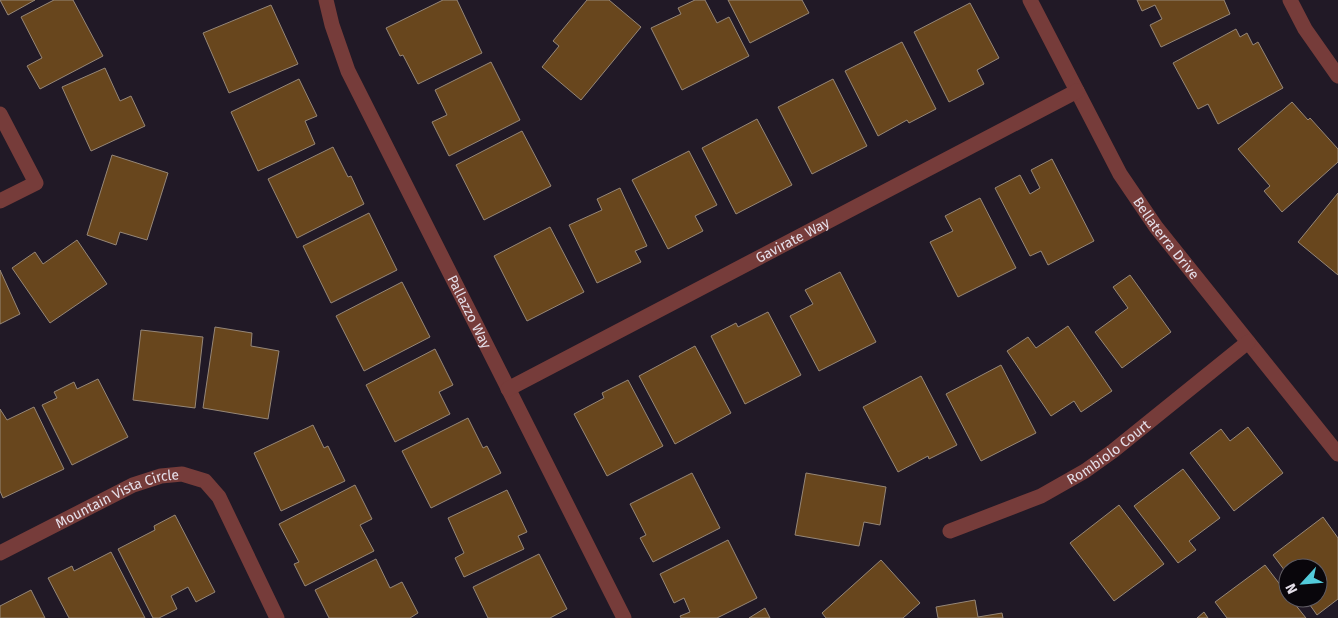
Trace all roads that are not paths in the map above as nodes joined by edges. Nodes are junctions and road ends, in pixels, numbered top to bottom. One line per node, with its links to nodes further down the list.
1 (326, 0): 9 (street, Pallazzo Way)
2 (1030, 0): 5 (street, Bellaterra Drive)
3 (1290, 0): 4 (street)
4 (1338, 76)
5 (1077, 91): 8 (street, Bellaterra Drive); 9 (street, Gavirate Way)
6 (0, 114): 7 (street)
7 (0, 201)
8 (1248, 342): 10 (street, Bellaterra Drive); 11 (street, Rombiolo Court)
9 (508, 390): 14 (street, Pallazzo Way)
10 (1338, 454)
11 (950, 531)
12 (0, 553): 13 (street, Mountain Vista Circle)
13 (277, 618)
14 (624, 618)

